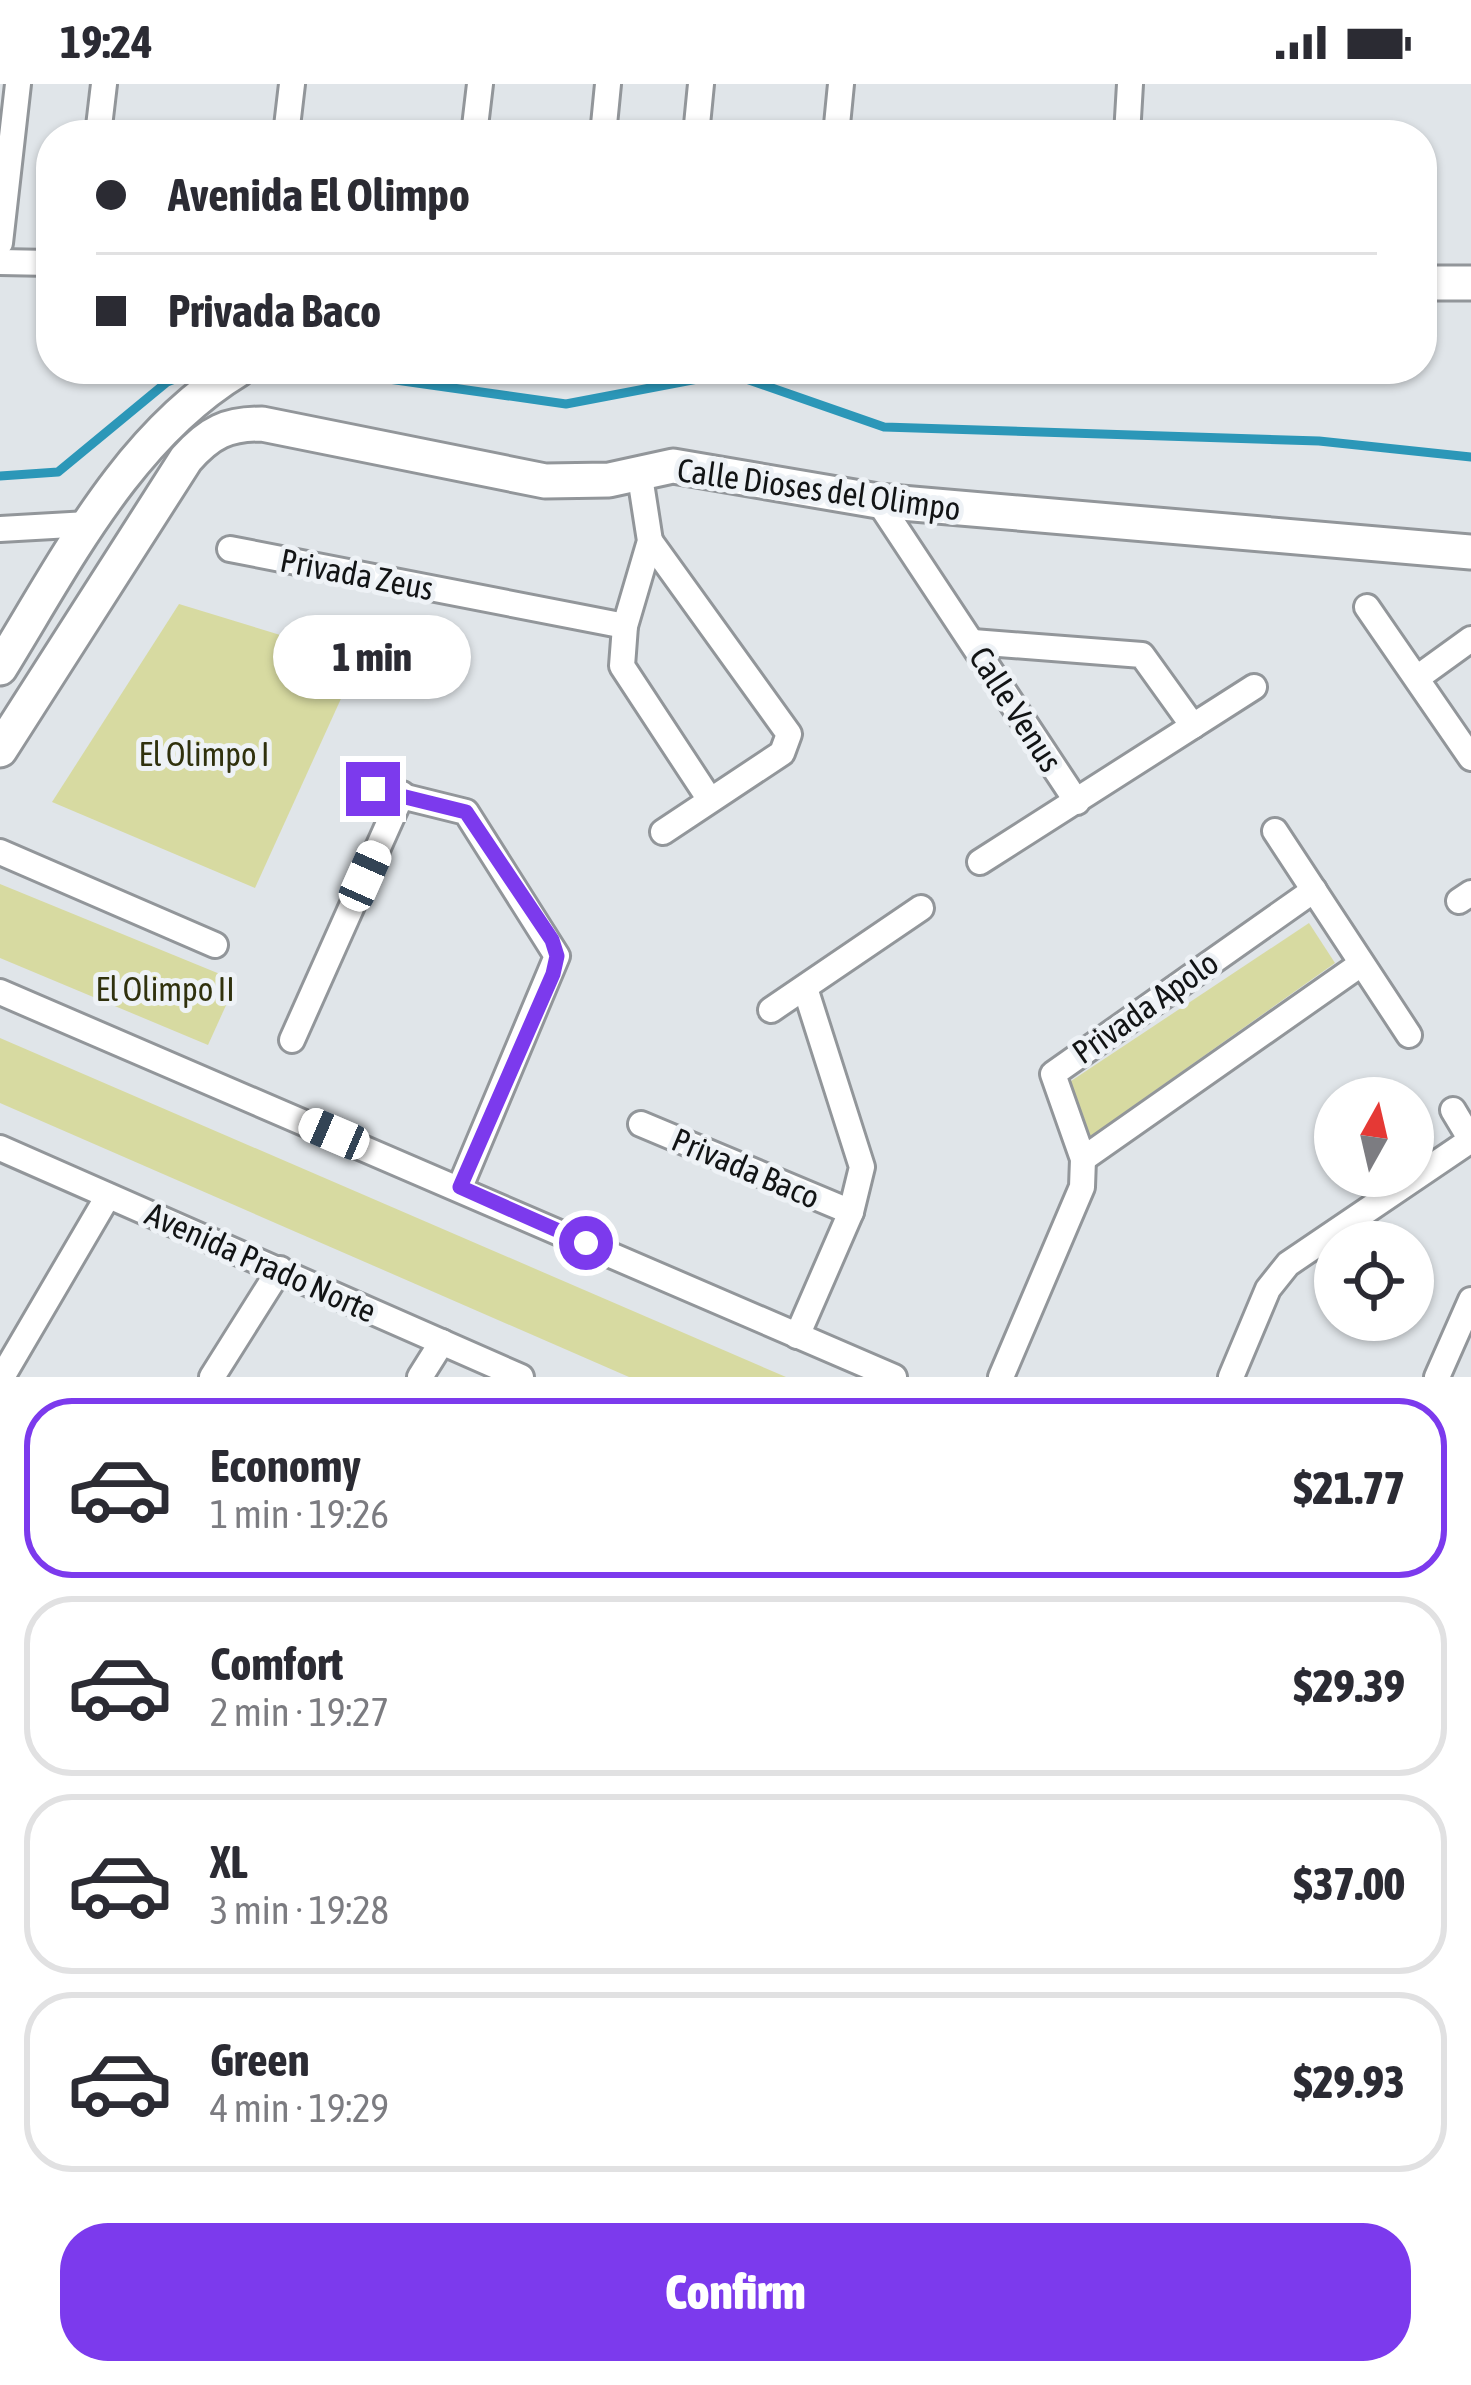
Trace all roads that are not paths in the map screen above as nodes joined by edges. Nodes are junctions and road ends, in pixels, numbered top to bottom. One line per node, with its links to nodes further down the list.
1 (18, 84): 16 (street)
2 (104, 84): 9 (street)
3 (292, 84): 10 (street)
4 (480, 84): 11 (street)
5 (608, 84): 12 (street)
6 (700, 84): 13 (street)
7 (842, 84): 14 (street)
8 (1130, 84): 15 (street)
9 (100, 120)
10 (288, 120)
11 (476, 120)
12 (604, 120)
13 (697, 120)
14 (838, 120)
15 (1128, 120)
16 (0, 243)
17 (0, 262): 18 (street)
18 (36, 262)
19 (1437, 283): 20 (main road)
20 (1471, 283)
21 (214, 384): 24 (main road)
22 (639, 470): 23 (main road, Calle Dioses del Olimpo); 26 (street); 37 (main road, Calle Dioses del Olimpo)
23 (878, 501): 28 (main road, Calle Dioses del Olimpo); 32 (street, Calle Venus)
24 (88, 524): 25 (street); 33 (main road)
25 (0, 529)
26 (650, 541): 30 (street); 41 (street)
27 (230, 548): 30 (street, Privada Zeus)
28 (1471, 552)
29 (1367, 607): 34 (street)
30 (625, 626): 41 (street)
31 (1471, 639): 34 (street)
32 (973, 642): 36 (street); 42 (street, Calle Venus)
33 (0, 668)
34 (1417, 678): 38 (street)
35 (1254, 687): 36 (street, Calle Venus)
36 (1193, 726): 42 (street, Calle Venus)
37 (0, 750)
38 (1471, 758)
39 (373, 789): 40 (street)
40 (402, 794): 55 (street); 60 (street)
41 (710, 800): 44 (street)
42 (1077, 802): 46 (street)
43 (1275, 831): 47 (street)
44 (663, 832)
45 (0, 852): 49 (street)
46 (980, 862)
47 (1314, 890): 50 (street); 59 (street, Privada Apolo)
48 (921, 908): 51 (street)
49 (215, 945)
50 (1361, 964): 54 (street); 59 (street)
51 (805, 988): 53 (street); 62 (street, Privada Baco)
52 (0, 992): 60 (street)
53 (771, 1010)
54 (1409, 1035)
55 (292, 1040)
56 (1453, 1110): 73 (street)
57 (640, 1124): 62 (street, Privada Baco)
58 (0, 1148): 61 (street, Avenida Prado Norte)
59 (1083, 1159): 72 (street)
60 (460, 1187): 65 (street)
61 (108, 1196): 63 (street, Avenida Prado Norte); 67 (street)
62 (851, 1212): 65 (street, Privada Baco)
63 (280, 1269): 66 (street, Avenida Prado Norte); 68 (street)
64 (1471, 1300): 74 (street)
65 (797, 1336): 71 (street)
66 (442, 1342): 69 (street); 70 (street, Avenida Prado Norte)
67 (2, 1377)
68 (212, 1377)
69 (420, 1377)
70 (521, 1377)
71 (894, 1377)
72 (1001, 1377)
73 (1231, 1377)
74 (1437, 1377)

